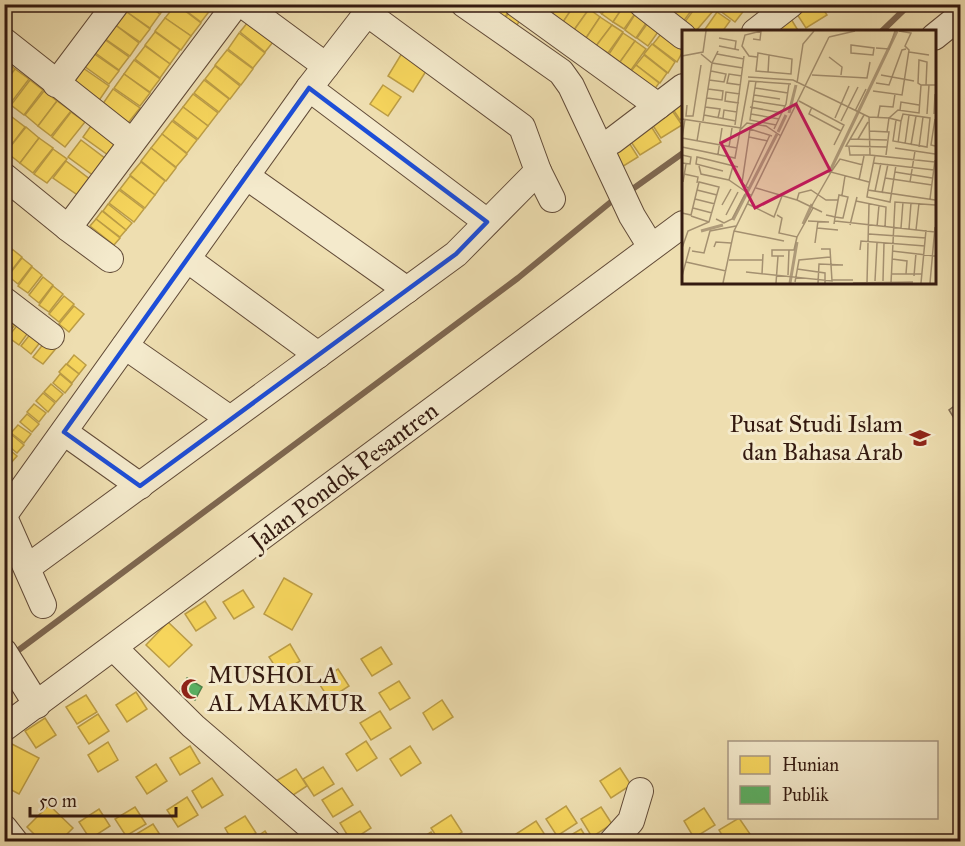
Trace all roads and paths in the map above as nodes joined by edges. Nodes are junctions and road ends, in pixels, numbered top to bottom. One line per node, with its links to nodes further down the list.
1 (116, 4): 15 (street)
2 (237, 4): 20 (street)
3 (242, 4): 14 (street)
4 (464, 4): 28 (street)
5 (517, 4): 18 (street)
6 (642, 4): 11 (street)
7 (780, 7): 10 (street)
8 (370, 9): 14 (street); 21 (street)
9 (960, 16): 12 (street)
10 (757, 30)
11 (682, 35)
12 (935, 35)
13 (4, 41): 15 (street)
14 (326, 66): 16 (street)
15 (56, 84): 20 (street)
16 (309, 88): 23 (street); 25 (street)
17 (682, 88): 18 (street)
18 (658, 106): 19 (street)
19 (612, 141)
20 (132, 142): 27 (street)
21 (538, 171): 24 (street); 25 (street)
22 (4, 176): 27 (street)
23 (246, 176): 29 (street); 31 (street)
24 (552, 199)
25 (487, 222): 31 (street)
26 (682, 225): 28 (street, Jalan Pondok Pesantren)
27 (68, 228): 30 (street)
28 (651, 247): 42 (street, Jalan Pondok Pesantren)
29 (187, 259): 34 (street); 35 (street)
30 (110, 260)
31 (407, 290): 35 (street)
32 (4, 300): 33 (street)
33 (51, 336)
34 (125, 346): 36 (street); 37 (street)
35 (318, 355): 36 (street)
36 (230, 419): 38 (street)
37 (64, 432): 38 (street); 39 (street)
38 (140, 486): 40 (street)
39 (4, 516): 40 (street)
40 (28, 567): 41 (street)
41 (43, 605)
42 (114, 648): 44 (street, Jalan Pondok Pesantren); 49 (street)
43 (7, 656): 44 (street)
44 (37, 705): 45 (street, Jalan Pondok Pesantren)
45 (4, 728)
46 (640, 791): 50 (street)
47 (4, 828): 48 (street)
48 (15, 842)
49 (328, 842)
50 (612, 842)

